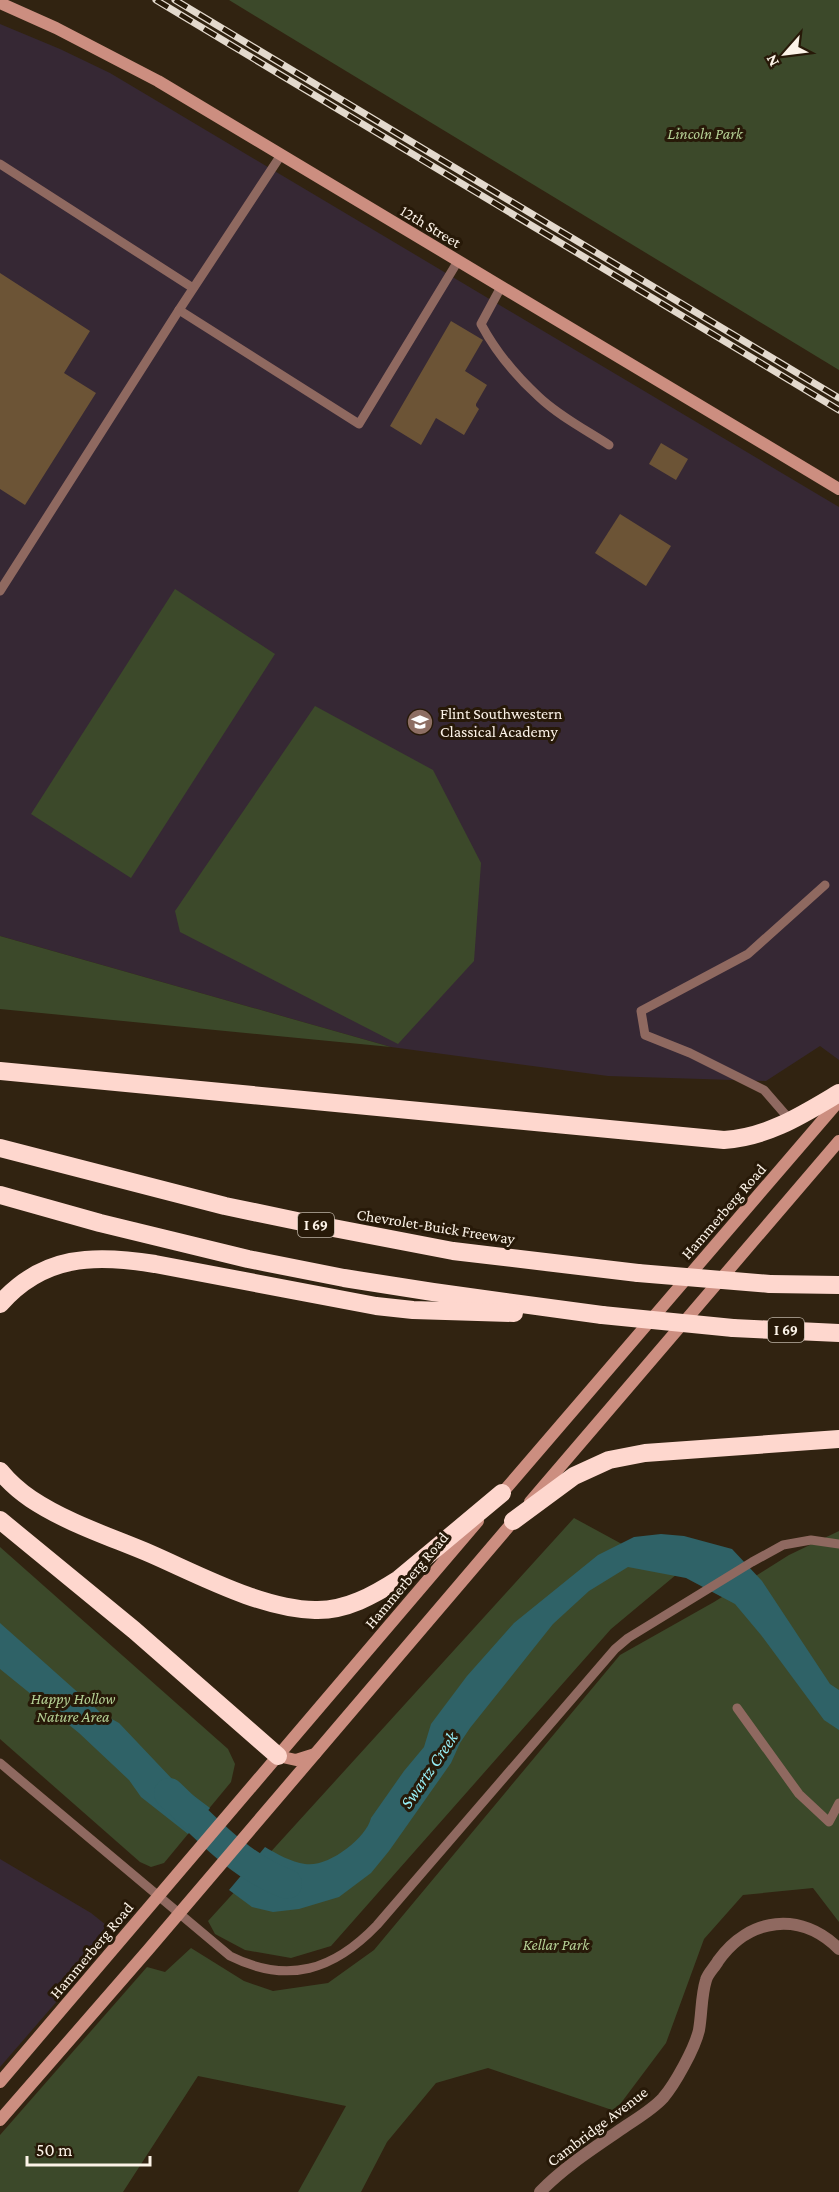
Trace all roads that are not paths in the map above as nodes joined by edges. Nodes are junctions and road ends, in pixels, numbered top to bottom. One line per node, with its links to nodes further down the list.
1 (0, 3): 2 (street, 12th Street)
2 (281, 155): 4 (street, 12th Street); 6 (lane)
3 (0, 164): 6 (lane)
4 (458, 261): 5 (street, 12th Street); 7 (lane)
5 (501, 287): 8 (lane); 9 (street, 12th Street)
6 (194, 288): 7 (lane)
7 (180, 310): 10 (lane)
8 (609, 445)
9 (839, 489)
10 (0, 591)
11 (825, 885): 15 (lane)
12 (0, 1071): 15 (highway)
13 (839, 1094): 15 (highway)
14 (839, 1101): 25 (street, Hammerberg Road)
15 (791, 1121)
16 (839, 1141): 27 (street)
17 (0, 1148): 19 (highway, Chevrolet-Buick Freeway / I 69, bridge)
18 (0, 1196): 21 (highway, I 69)
19 (839, 1285)
20 (0, 1304): 21 (highway)
21 (598, 1315): 22 (highway, I 69, bridge)
22 (839, 1333)
23 (839, 1439): 27 (highway)
24 (0, 1472): 25 (highway)
25 (502, 1493): 31 (street, Hammerberg Road)
26 (0, 1520): 31 (highway)
27 (513, 1521): 30 (street)
28 (839, 1544): 35 (lane)
29 (737, 1708): 33 (lane)
30 (315, 1754): 31 (street); 35 (street)
31 (278, 1756): 34 (street, Hammerberg Road)
32 (0, 1763): 34 (lane)
33 (839, 1803)
34 (158, 1896): 35 (lane); 37 (street, Hammerberg Road)
35 (178, 1913): 38 (street)
36 (839, 1949): 39 (street, Cambridge Avenue)
37 (0, 2082)
38 (0, 2120)
39 (540, 2192)

